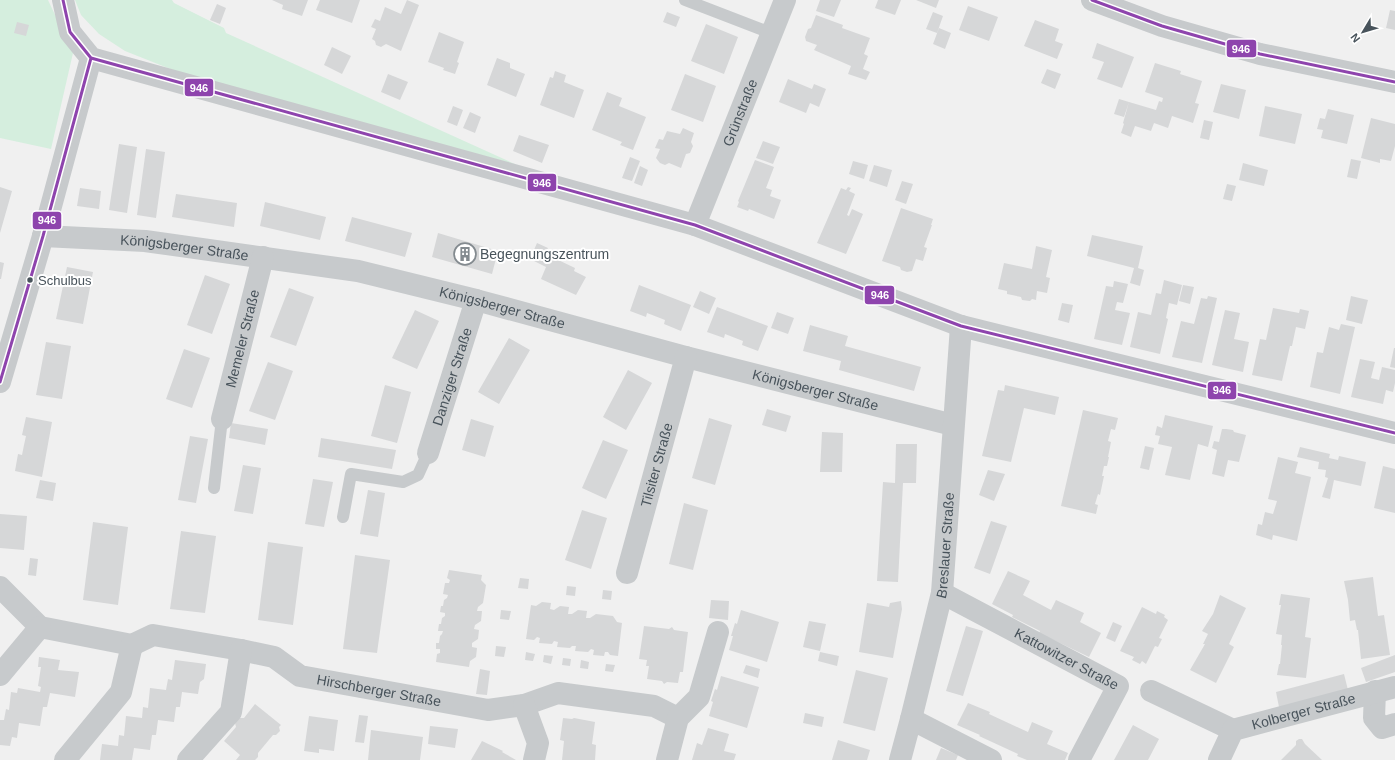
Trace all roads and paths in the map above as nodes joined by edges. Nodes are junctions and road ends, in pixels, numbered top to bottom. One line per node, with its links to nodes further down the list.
1 (63, 0): 6 (street)
2 (685, 0): 5 (lane)
3 (785, 0): 5 (street, Grünstraße)
4 (1092, 0): 7 (street)
5 (771, 33): 8 (street, Grünstraße)
6 (91, 58): 8 (street); 9 (street)
7 (1395, 82)
8 (695, 225): 12 (street)
9 (43, 236): 10 (street, Königsberger Straße); 14 (street)
10 (263, 257): 11 (street, Königsberger Straße); 15 (street, Memeler Straße)
11 (476, 300): 13 (street, Königsberger Straße); 18 (street, Danziger Straße)
12 (961, 326): 16 (street, Breslauer Straße); 17 (street)
13 (686, 357): 16 (street, Königsberger Straße); 21 (street, Tilsiter Straße)
14 (0, 382)
15 (222, 419): 19 (lane)
16 (953, 425): 23 (street, Breslauer Straße)
17 (1395, 433)
18 (428, 453): 20 (lane)
19 (214, 488)
20 (343, 517)
21 (627, 573)
22 (0, 587): 24 (street)
23 (942, 593): 33 (street, Breslauer Straße); 42 (street, Kattowitzer Straße)
24 (40, 627): 26 (street); 28 (street)
25 (718, 632): 32 (street)
26 (132, 645): 27 (street, Hirschberger Straße); 36 (street)
27 (241, 650): 31 (street, Hirschberger Straße); 37 (street)
28 (0, 676)
29 (1385, 689): 34 (street, Kolberger Straße); 35 (street, Kolberger Straße)
30 (1151, 691): 35 (street, Kolberger Straße)
31 (524, 705): 32 (street, Hirschberger Straße); 38 (street)
32 (678, 718): 39 (street)
33 (911, 719): 40 (street, Breslauer Straße); 41 (street)
34 (1395, 724)
35 (1232, 730): 43 (street, Kolberger Straße)
36 (65, 760)
37 (188, 760)
38 (534, 760)
39 (667, 760)
40 (900, 760)
41 (991, 760)
42 (1079, 760)
43 (1218, 760)

